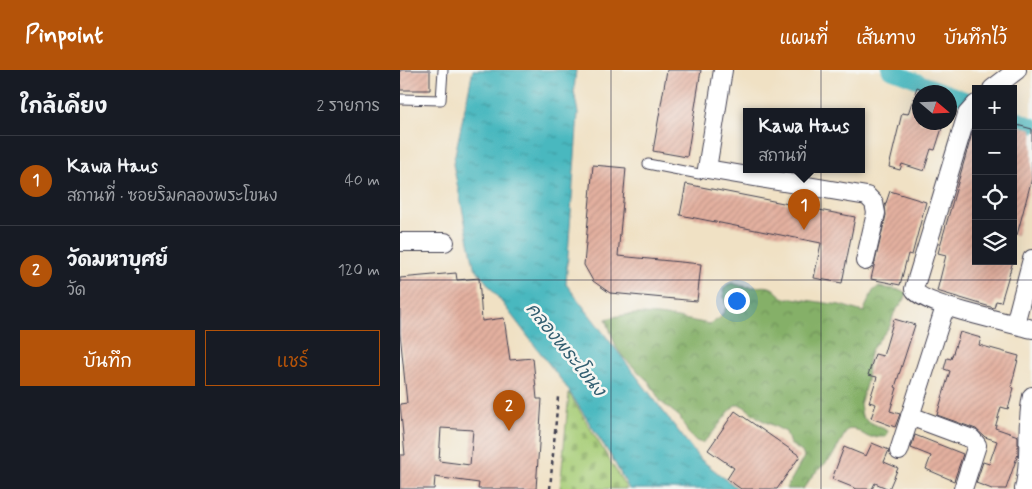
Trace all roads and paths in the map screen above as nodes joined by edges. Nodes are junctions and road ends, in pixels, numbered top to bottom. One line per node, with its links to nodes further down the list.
1 (442, 70): 5 (lane)
2 (722, 70): 8 (street)
3 (1017, 70): 4 (street)
4 (997, 85)
5 (400, 99)
6 (971, 109): 13 (street)
7 (648, 164): 8 (lane)
8 (707, 169): 12 (street)
9 (400, 242): 10 (street)
10 (445, 242)
11 (1032, 260): 14 (street)
12 (865, 261)
13 (946, 307): 14 (street); 17 (street)
14 (1024, 326)
15 (1032, 396): 21 (street)
16 (558, 397): 19 (path)
17 (910, 416): 18 (street); 20 (street)
18 (899, 451)
19 (550, 489)
20 (963, 489)
21 (1024, 489)

